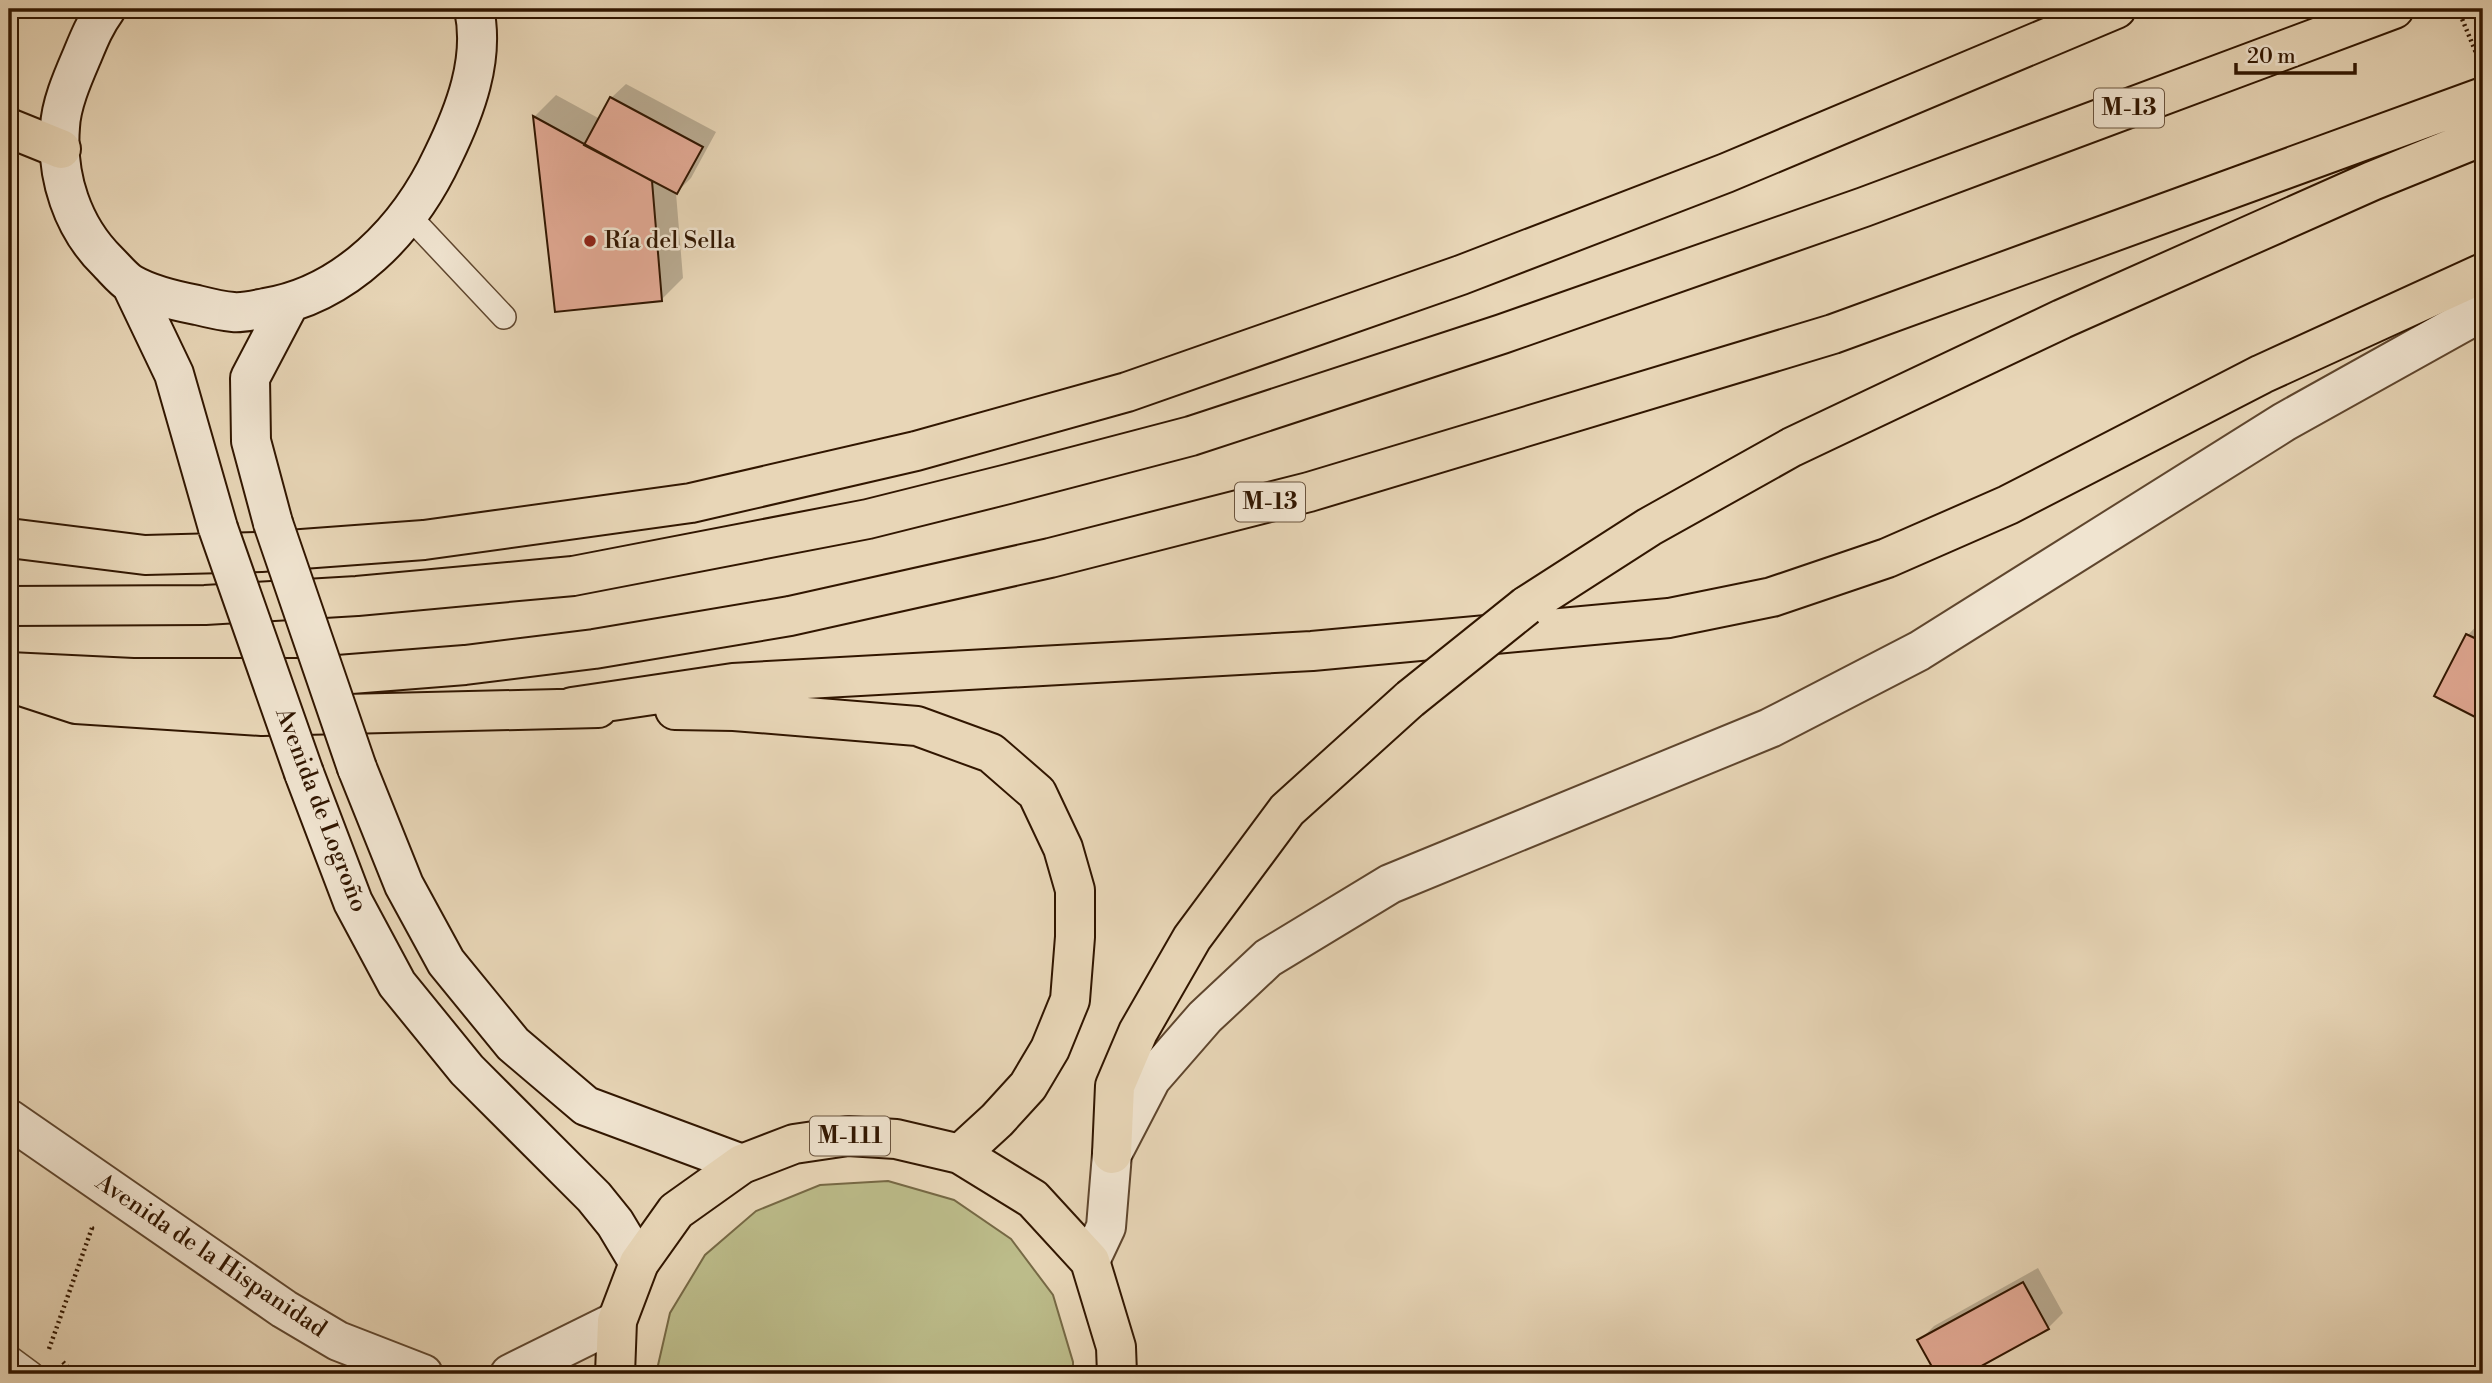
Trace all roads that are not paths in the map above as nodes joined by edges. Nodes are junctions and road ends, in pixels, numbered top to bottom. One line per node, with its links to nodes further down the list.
1 (106, 9): 8 (main road)
2 (474, 9): 9 (main road)
3 (2116, 9): 15 (main road)
4 (2394, 9): 16 (main road, M-13)
5 (2483, 97): 17 (main road, M-13)
6 (9, 128): 8 (main road)
7 (2483, 136): 22 (main road, bridge)
8 (61, 149): 11 (main road)
9 (408, 215): 12 (main road); 14 (lane)
10 (2483, 273): 19 (main road)
11 (131, 284): 12 (main road); 25 (main road, Avenida de Logroño, bridge)
12 (289, 304): 23 (main road, Avenida de Logroño, bridge)
13 (2483, 311): 22 (main road)
14 (504, 317)
15 (9, 538)
16 (9, 606)
17 (9, 672)
18 (9, 682): 19 (main road)
19 (572, 707): 21 (main road)
20 (9, 1119): 29 (main road, Avenida de la Hispanidad)
21 (960, 1154): 23 (main road, M-111); 24 (main road, M-111)
22 (1112, 1154): 24 (main road)
23 (742, 1164): 25 (main road, M-111)
24 (1090, 1261): 32 (main road, M-111)
25 (639, 1263): 26 (main road, M-111)
26 (617, 1321): 30 (main road); 31 (main road, M-111)
27 (9, 1357): 28 (lane)
28 (32, 1374)
29 (423, 1374)
30 (510, 1374)
31 (615, 1374)
32 (1117, 1374)

